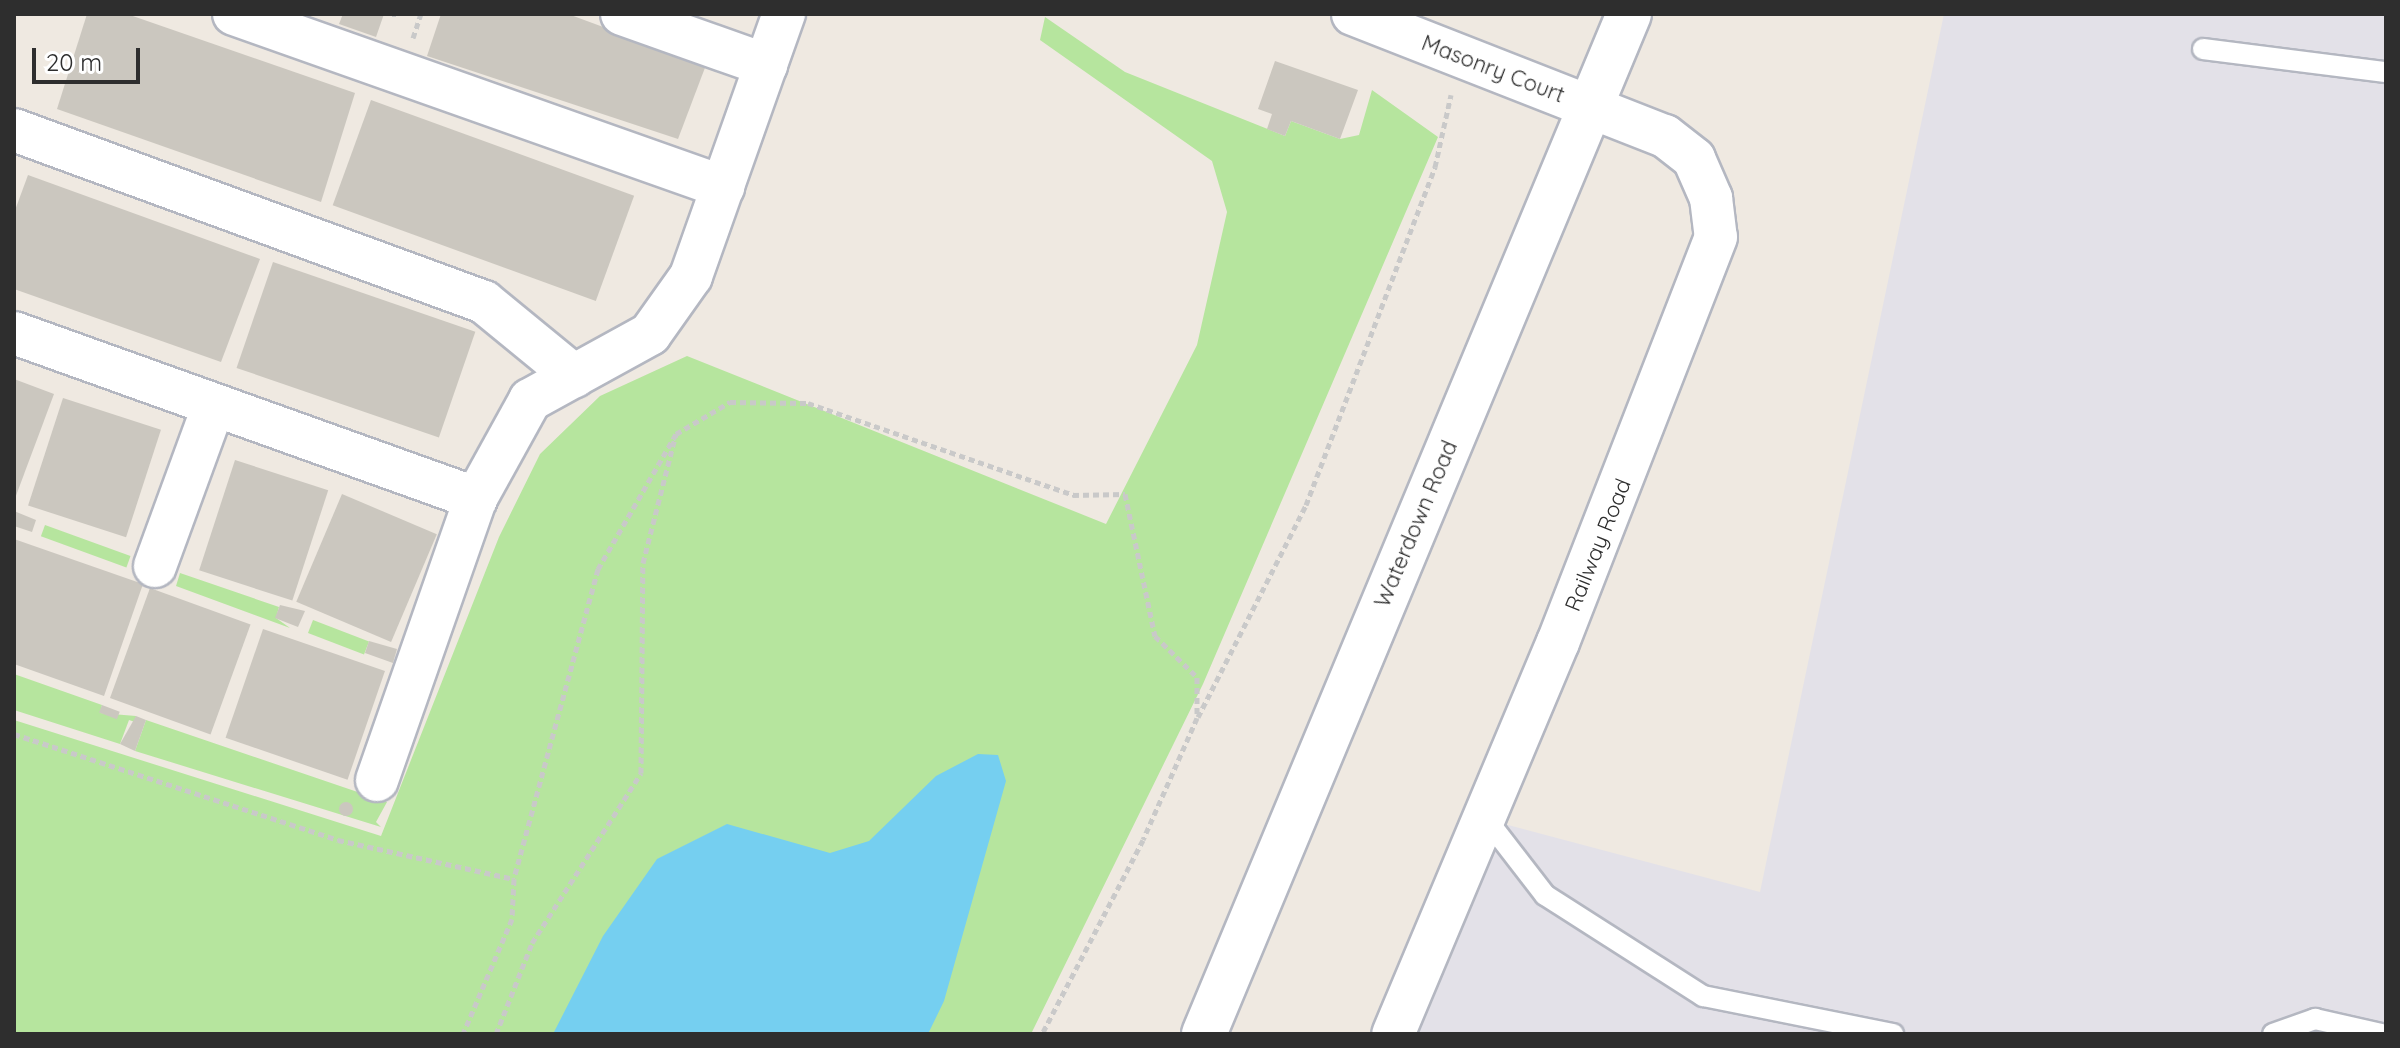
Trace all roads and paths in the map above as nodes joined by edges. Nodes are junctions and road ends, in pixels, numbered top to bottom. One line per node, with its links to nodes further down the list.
1 (234, 14): 12 (street)
2 (622, 14): 7 (street)
3 (784, 14): 7 (street)
4 (1353, 14): 10 (street, Masonry Court)
5 (1629, 14): 10 (main road, Waterdown Road)
6 (2203, 49): 8 (lane)
7 (766, 65): 12 (street)
8 (2386, 72)
9 (1451, 92): 19 (path)
10 (1589, 106): 22 (street, Railway Road); 27 (main road, Waterdown Road)
11 (14, 130): 14 (street)
12 (723, 187): 14 (street)
13 (14, 333): 15 (street)
14 (574, 376): 17 (street)
15 (214, 405): 17 (street); 18 (street)
16 (676, 434): 19 (path); 23 (path); 25 (path)
17 (476, 498): 21 (street)
18 (155, 566)
19 (1197, 718): 26 (path)
20 (14, 734): 23 (path)
21 (377, 780)
22 (1484, 816): 28 (street, Railway Road); 29 (lane)
23 (514, 879): 24 (path)
24 (463, 1034)
25 (496, 1034)
26 (1042, 1034)
27 (1204, 1034)
28 (1393, 1034)
29 (1893, 1034)
30 (2273, 1034): 31 (lane)
31 (2381, 1034)

